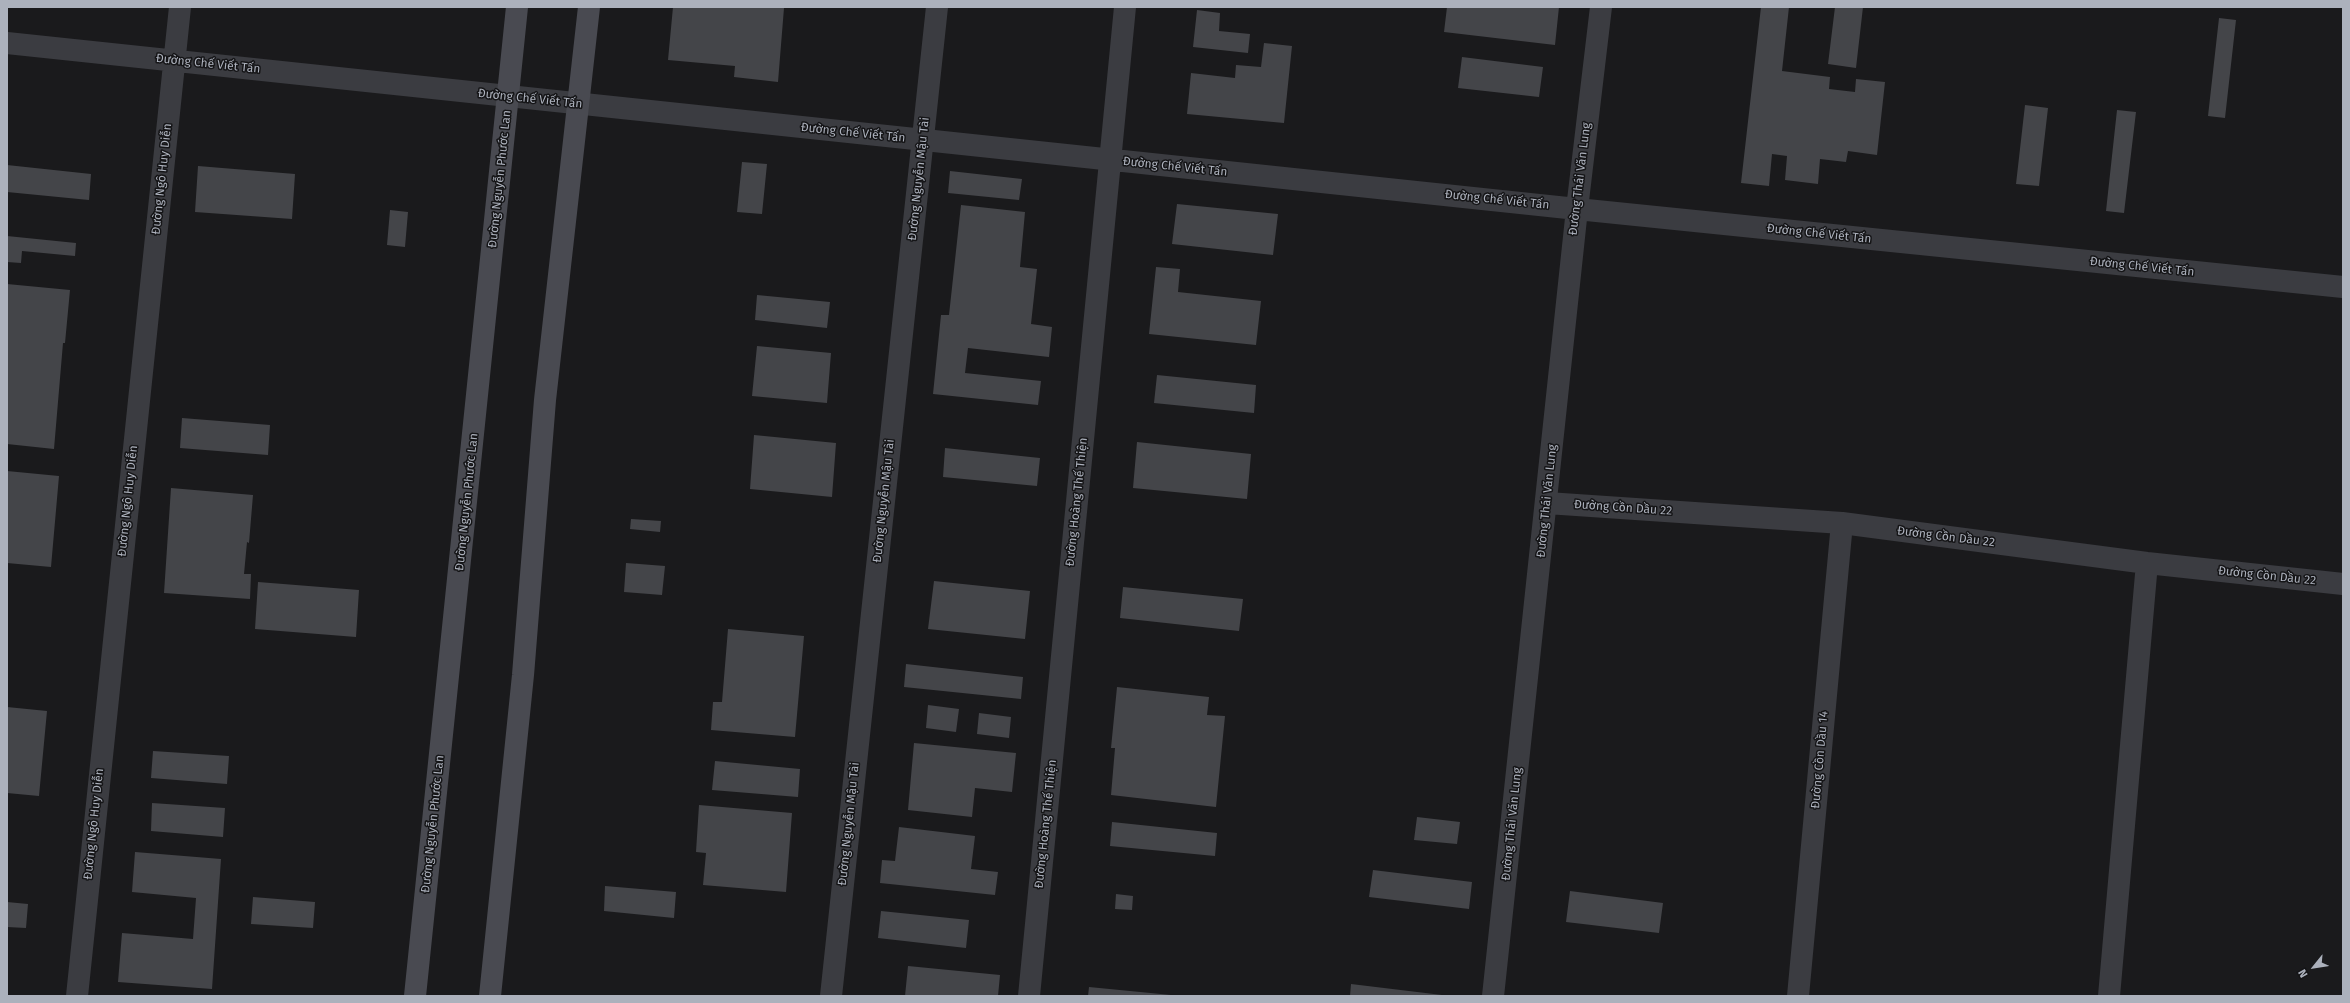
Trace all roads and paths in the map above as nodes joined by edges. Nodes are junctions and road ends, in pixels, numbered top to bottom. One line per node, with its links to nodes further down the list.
1 (180, 7): 8 (street, Đường Ngô Huy Diễn)
2 (517, 7): 9 (main road, Đường Nguyễn Phước Lan)
3 (589, 7): 10 (main road)
4 (938, 7): 11 (street, Đường Nguyễn Mậu Tài)
5 (1125, 7): 12 (street, Đường Hoàng Thế Thiện)
6 (1601, 7): 13 (street, Đường Thái Văn Lung)
7 (7, 43): 8 (street, Đường Chế Viết Tấn)
8 (174, 61): 9 (street, Đường Chế Viết Tấn); 19 (street, Đường Ngô Huy Diễn)
9 (508, 97): 10 (street, Đường Chế Viết Tấn); 20 (main road, Đường Nguyễn Phước Lan)
10 (578, 104): 11 (street, Đường Chế Viết Tấn); 21 (main road)
11 (923, 140): 12 (street, Đường Chế Viết Tấn); 22 (street, Đường Nguyễn Mậu Tài)
12 (1111, 160): 13 (street, Đường Chế Viết Tấn); 23 (street, Đường Hoàng Thế Thiện)
13 (1577, 209): 14 (street, Đường Chế Viết Tấn); 15 (street, Đường Thái Văn Lung)
14 (2343, 287)
15 (1547, 503): 16 (street, Đường Cồn Dầu 22); 24 (street, Đường Thái Văn Lung)
16 (1842, 523): 17 (street, Đường Cồn Dầu 22); 25 (street, Đường Cồn Dầu 14)
17 (2147, 563): 18 (street, Đường Cồn Dầu 22); 26 (street)
18 (2343, 584)
19 (77, 996)
20 (415, 996)
21 (490, 996)
22 (831, 996)
23 (1029, 996)
24 (1493, 996)
25 (1798, 996)
26 (2109, 996)

